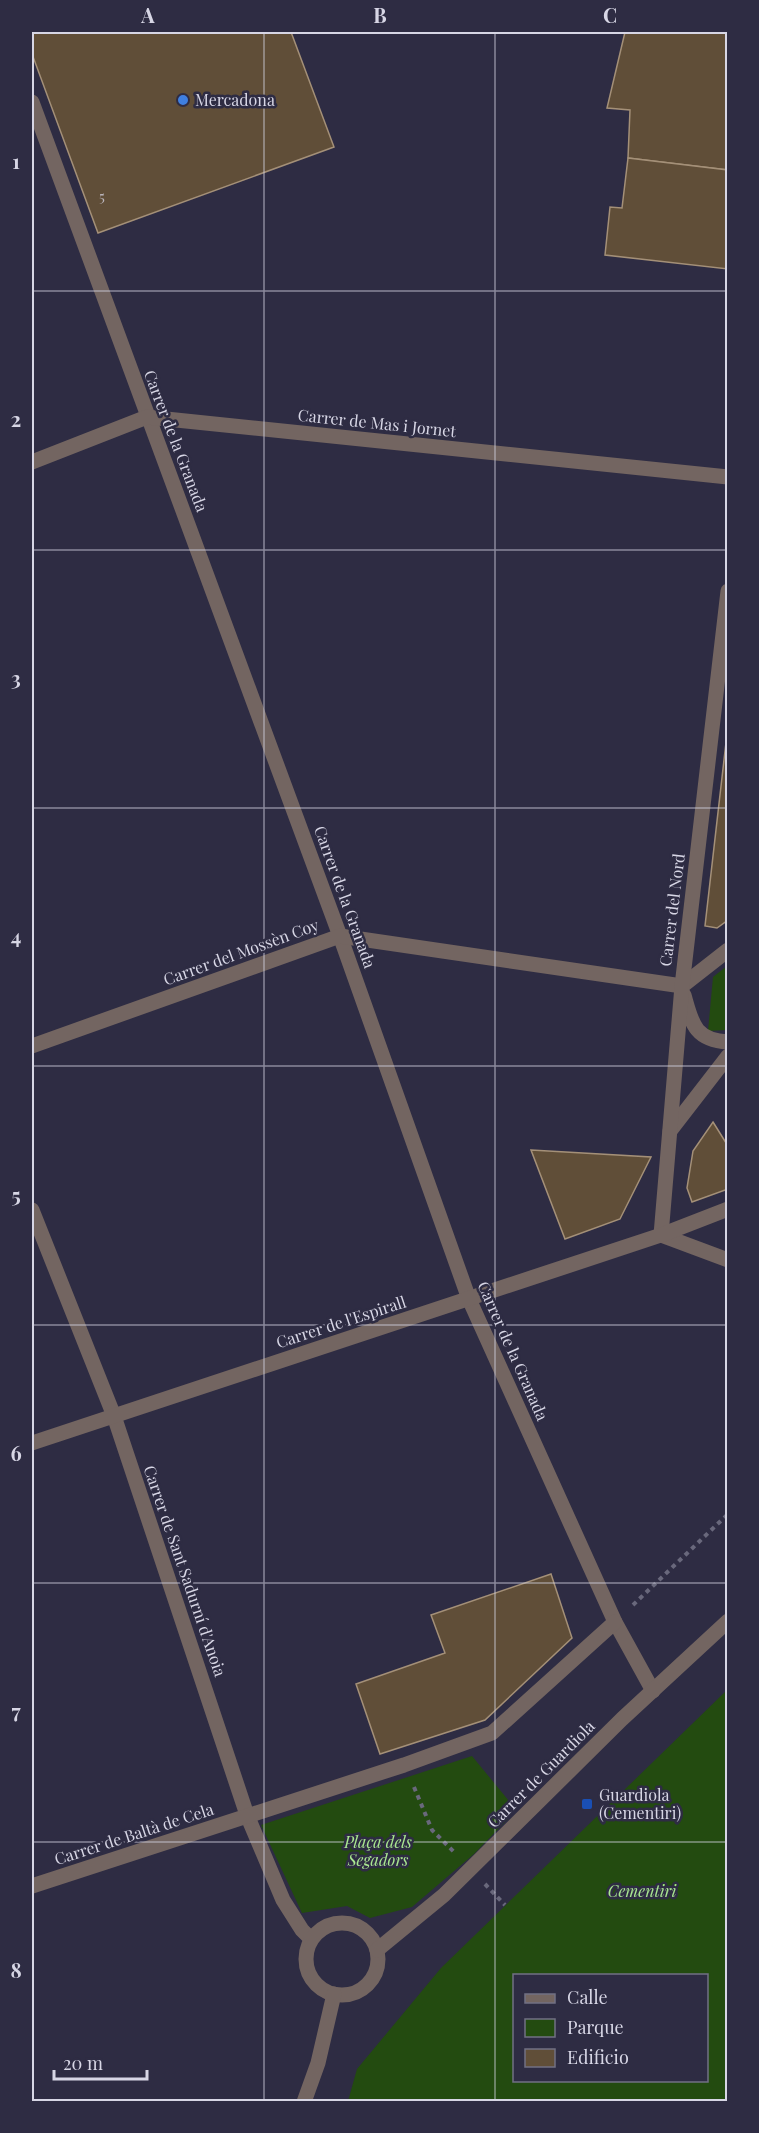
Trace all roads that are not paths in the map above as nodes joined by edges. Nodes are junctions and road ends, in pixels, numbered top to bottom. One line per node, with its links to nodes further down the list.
1 (32, 102): 2 (street, Carrer de la Granada)
2 (147, 417): 3 (street, Carrer de Mas i Jornet); 4 (street, Carrer de Mas i Jornet); 6 (street, Carrer de la Granada)
3 (32, 462)
4 (728, 477)
5 (728, 591): 8 (street, Carrer del Nord)
6 (340, 936): 8 (street, Carrer del Mossèn Coy); 10 (street, Carrer del Mossèn Coy); 17 (street, Carrer de la Granada)
7 (728, 950): 8 (street)
8 (682, 986): 9 (street); 12 (street, Carrer del Nord)
9 (728, 1042)
10 (32, 1046)
11 (728, 1056): 12 (street)
12 (670, 1131): 15 (street, Carrer del Nord)
13 (32, 1209): 18 (street, Carrer de Sant Sadurní d'Anoia)
14 (728, 1209): 15 (street, Carrer de l'Espirall)
15 (661, 1235): 16 (street); 17 (street, Carrer de l'Espirall)
16 (728, 1260)
17 (469, 1299): 18 (street, Carrer de l'Espirall); 21 (street, Carrer de la Granada)
18 (114, 1416): 19 (street, Carrer de l'Espirall); 23 (street, Carrer de Sant Sadurní d'Anoia)
19 (32, 1443)
20 (728, 1621): 22 (street, Carrer de Guardiola)
21 (615, 1622): 22 (street, Carrer de la Granada); 23 (street, Carrer de Baltà de Cela)
22 (653, 1691): 26 (street, Carrer de Guardiola)
23 (247, 1815): 24 (street, Carrer de Baltà de Cela); 25 (street, Carrer de Sant Sadurní d'Anoia)
24 (32, 1886)
25 (311, 1939): 26 (street); 27 (street)
26 (377, 1950): 27 (street)
27 (334, 1994): 28 (street)
28 (304, 2102)

